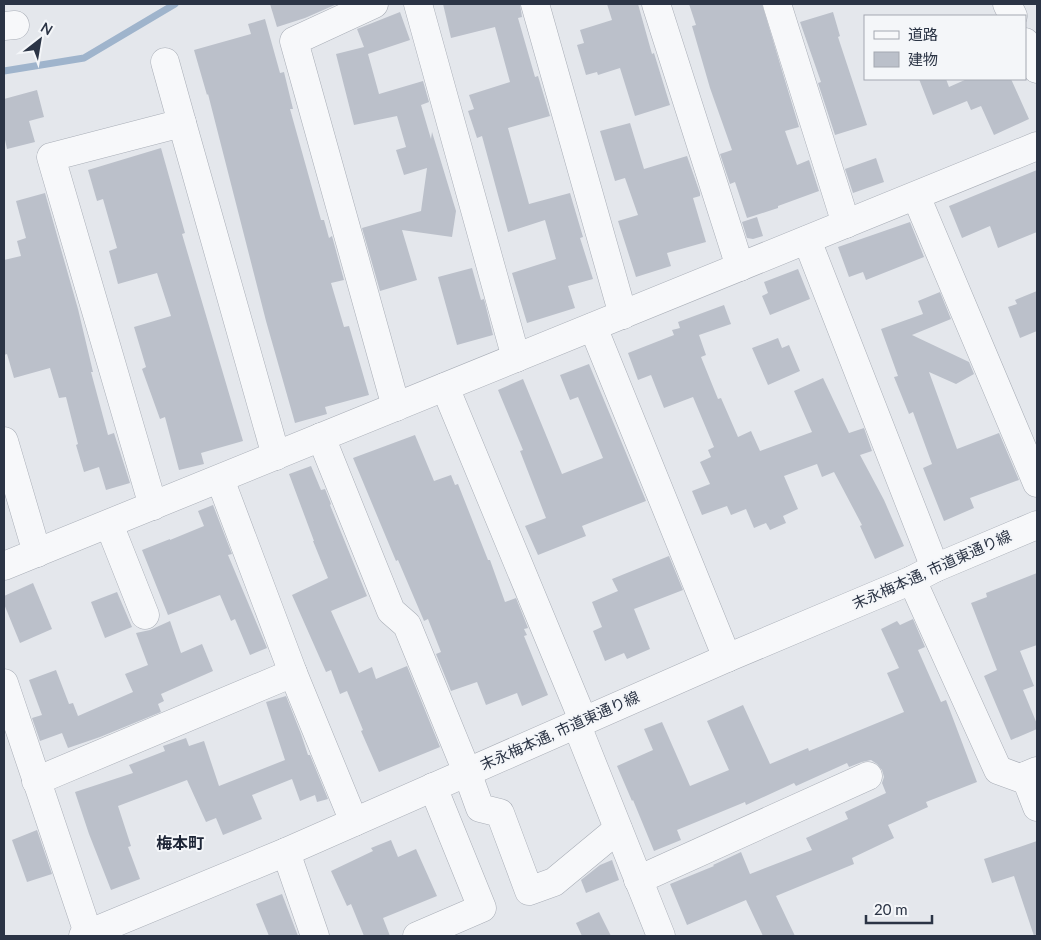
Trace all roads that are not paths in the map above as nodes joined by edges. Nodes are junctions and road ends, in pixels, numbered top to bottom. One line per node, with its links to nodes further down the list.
1 (374, 4): 19 (street)
2 (418, 4): 17 (street)
3 (535, 4): 15 (street)
4 (656, 4): 14 (street)
5 (779, 4): 12 (street)
6 (1026, 44): 8 (street)
7 (164, 62): 9 (street)
8 (1037, 69)
9 (182, 123): 22 (street); 25 (street)
10 (1037, 146): 11 (street)
11 (916, 196): 12 (street); 24 (street)
12 (846, 224): 13 (street)
13 (807, 240): 14 (street); 30 (street)
14 (740, 267): 15 (street)
15 (623, 315): 16 (street)
16 (593, 327): 17 (street); 32 (street)
17 (516, 358): 18 (street)
18 (445, 387): 19 (street); 35 (street)
19 (396, 407): 20 (street)
20 (321, 437): 22 (street); 36 (street)
21 (4, 441): 28 (street)
22 (276, 456): 23 (street)
23 (220, 479): 25 (street); 33 (street)
24 (1037, 483)
25 (153, 506): 26 (street)
26 (109, 524): 28 (street); 31 (street)
27 (1037, 525): 30 (street, 末永梅本通, 市道東通り線)
28 (37, 553): 29 (street)
29 (4, 566)
30 (924, 574): 32 (street, 末永梅本通, 市道東通り線); 37 (street)
31 (145, 615)
32 (727, 658): 35 (street, 末永梅本通, 市道東通り線)
33 (293, 673): 39 (street); 42 (street)
34 (4, 683): 39 (street)
35 (579, 722): 36 (street, 末永梅本通, 市道東通り線); 43 (street)
36 (467, 772): 40 (street, 末永梅本通, 市道東通り線); 43 (street)
37 (1031, 773): 41 (street)
38 (868, 776): 45 (street)
39 (36, 781): 46 (street)
40 (433, 787): 42 (street, 末永梅本通, 市道東通り線); 48 (street)
41 (1037, 806)
42 (354, 822): 44 (street, 末永梅本通, 市道東通り線)
43 (618, 829): 45 (street)
44 (286, 852): 46 (street, 末永梅本通, 市道東通り線); 47 (street)
45 (638, 880): 49 (street)
46 (87, 935)
47 (315, 936)
48 (417, 936)
49 (661, 936)

